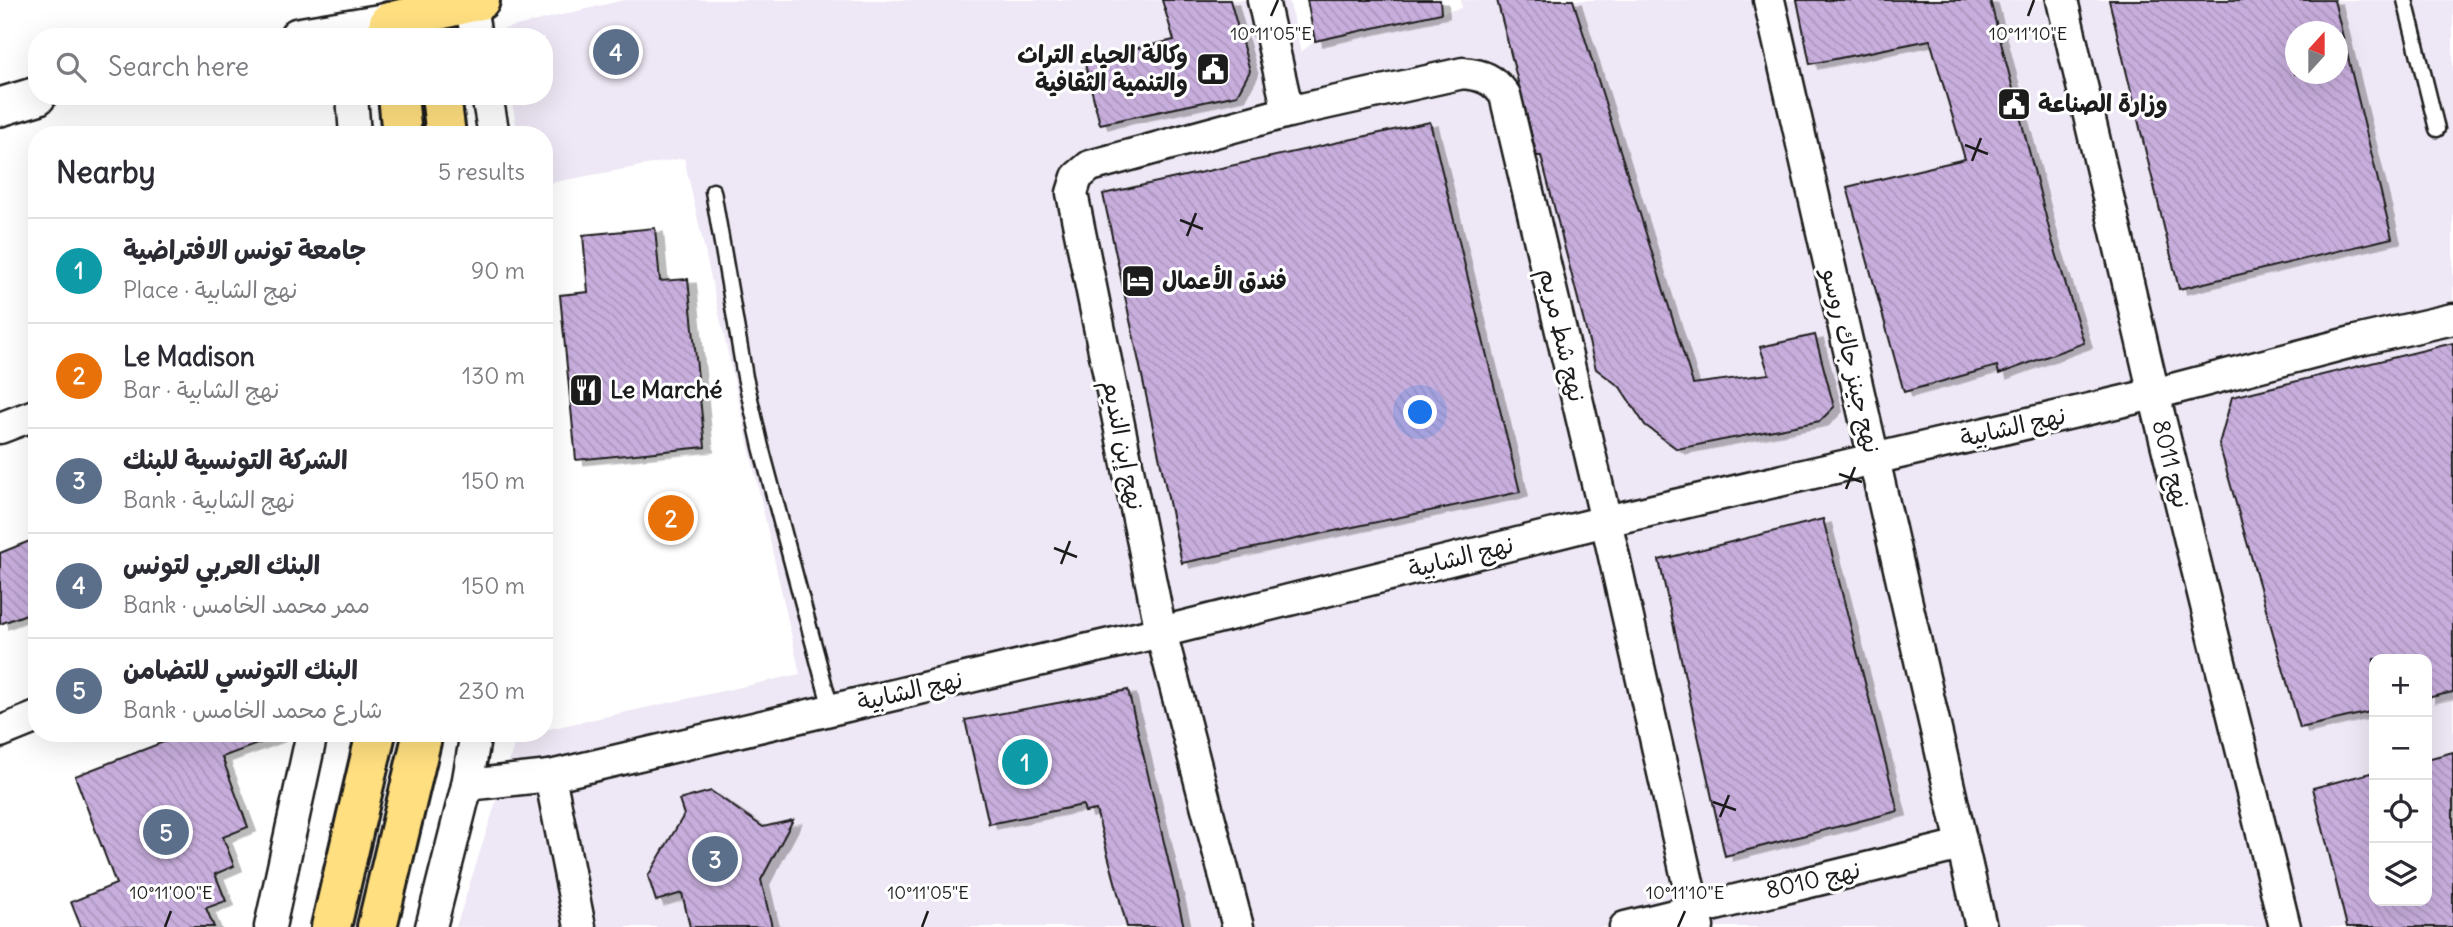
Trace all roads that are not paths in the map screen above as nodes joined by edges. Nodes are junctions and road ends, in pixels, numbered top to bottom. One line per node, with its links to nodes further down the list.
1 (1263, 0): 15 (street)
2 (1769, 0): 26 (street, نهج جينز جاك روسو)
3 (2062, 0): 23 (street, نهج 8011)
4 (2405, 0): 20 (lane)
5 (474, 10): 6 (main road)
6 (430, 16): 7 (main road)
7 (389, 19): 8 (street)
8 (361, 28)
9 (28, 99): 14 (street)
10 (353, 105): 16 (street)
11 (399, 105): 17 (main road)
12 (442, 105): 18 (main road)
13 (489, 105): 19 (street)
14 (0, 107)
15 (1289, 112): 27 (street, نهج شط مريم); 28 (street, نهج إبن النديم)
16 (354, 126)
17 (401, 126)
18 (445, 126)
19 (492, 126)
20 (2437, 129)
21 (713, 191): 29 (lane)
22 (2453, 319): 23 (street, نهج الشابية)
23 (2154, 394): 26 (street, نهج الشابية); 48 (street, نهج 8011)
24 (28, 417): 25 (street)
25 (0, 428)
26 (1874, 460): 27 (street, نهج الشابية); 38 (street, نهج جينز جاك روسو)
27 (1606, 521): 28 (street, نهج الشابية); 39 (street, نهج شط مريم)
28 (1161, 632): 29 (street, نهج الشابية); 45 (street, نهج إبن النديم)
29 (831, 709): 36 (street, نهج الشابية)
30 (28, 721): 31 (street)
31 (0, 732)
32 (310, 742): 40 (street)
33 (374, 742): 41 (main road)
34 (421, 742): 42 (main road)
35 (474, 742): 37 (street)
36 (550, 776): 37 (street, نهج الشابية); 44 (street)
37 (467, 785): 43 (street)
38 (1961, 845): 39 (street, نهج 8010); 47 (street, نهج جينز جاك روسو)
39 (1696, 918): 46 (street, نهج 8010)
40 (270, 927)
41 (331, 927)
42 (377, 927)
43 (431, 927)
44 (580, 927)
45 (1238, 927)
46 (1625, 927)
47 (1981, 927)
48 (2285, 927)

